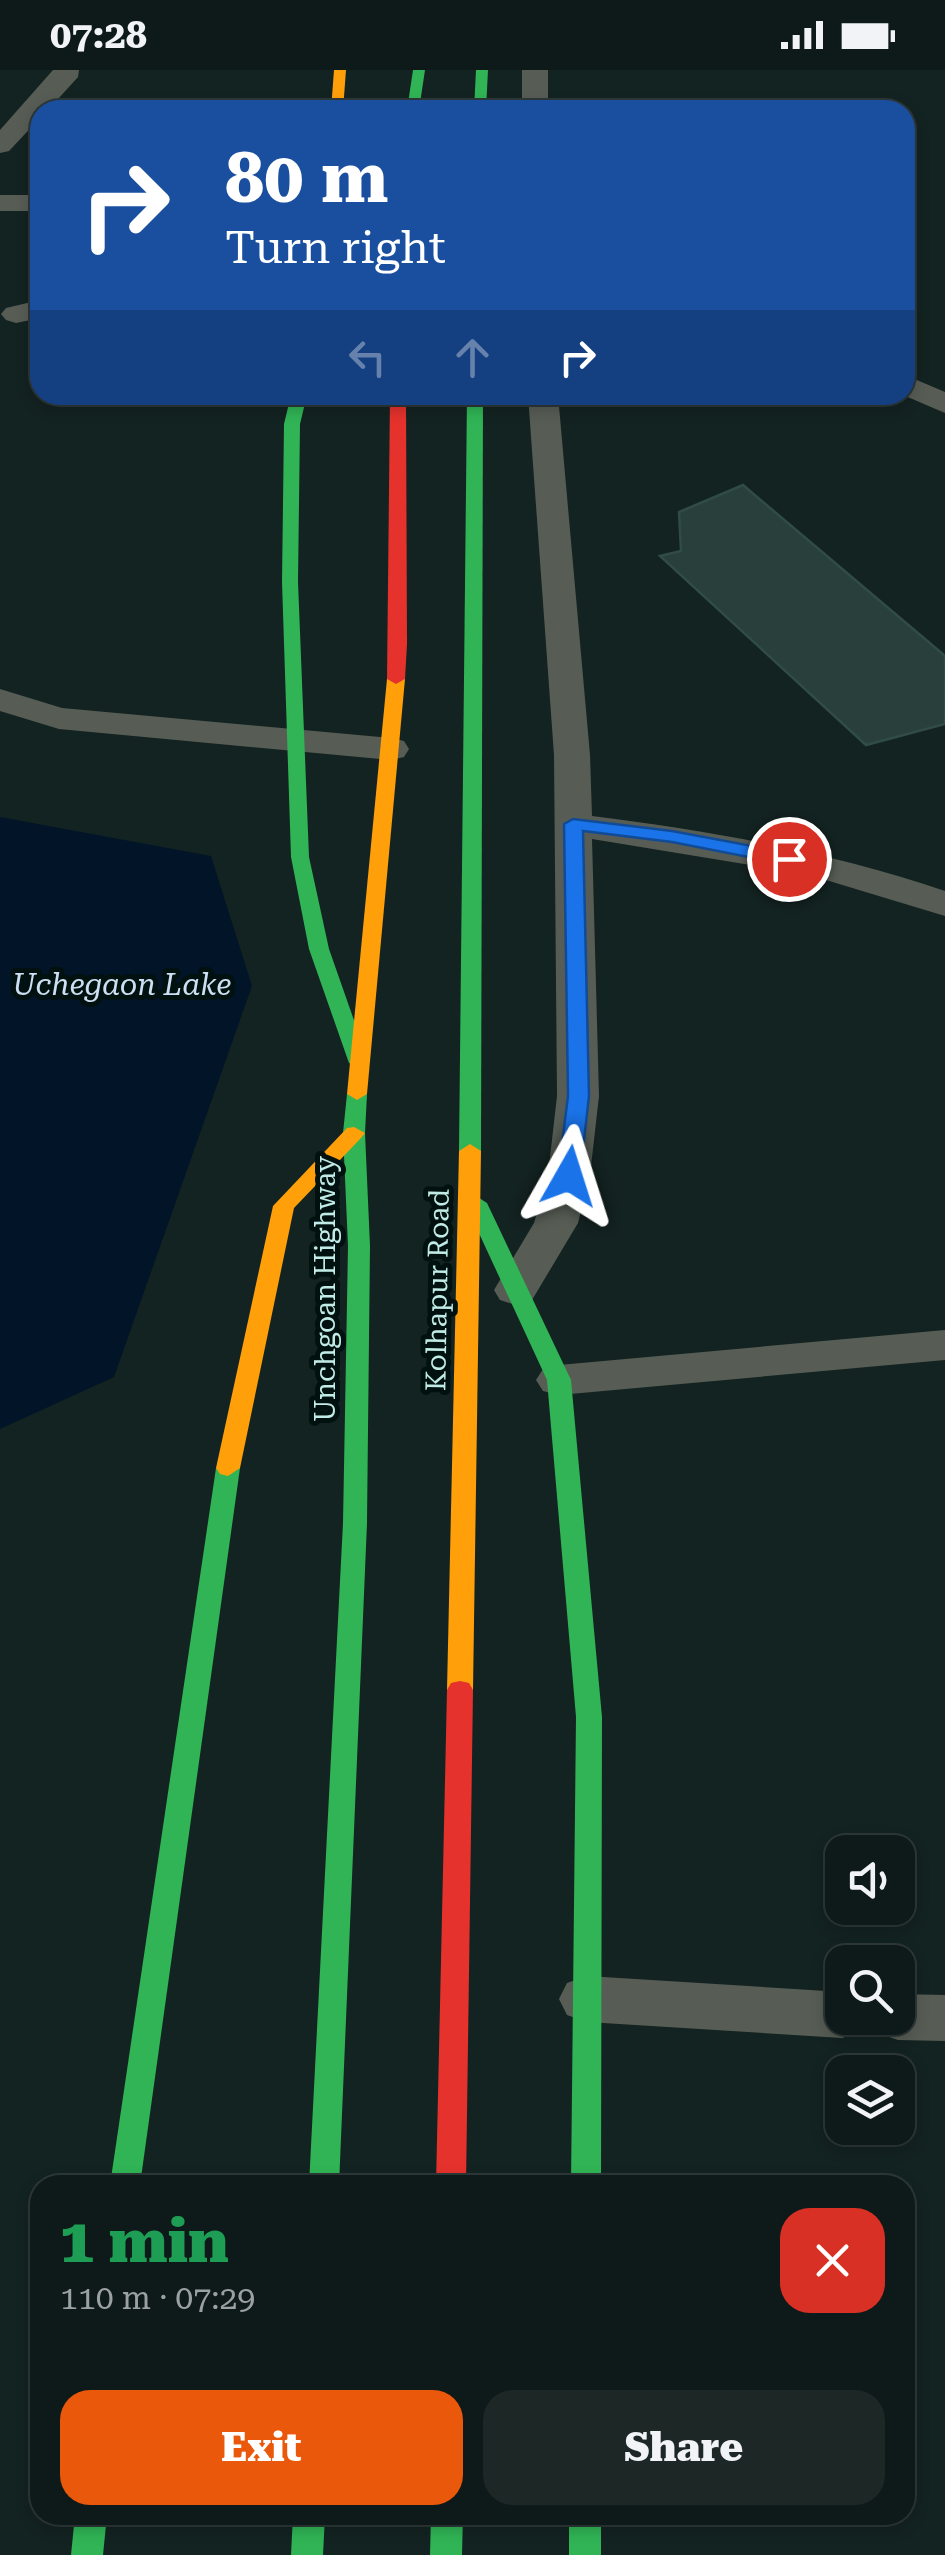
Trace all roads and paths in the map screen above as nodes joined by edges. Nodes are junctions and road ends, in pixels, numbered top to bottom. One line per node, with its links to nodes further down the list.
1 (66, 70): 6 (street)
2 (340, 70): 7 (main road)
3 (418, 70): 8 (main road)
4 (482, 70): 9 (main road)
5 (535, 70): 10 (street)
6 (44, 100)
7 (338, 100)
8 (414, 100)
9 (480, 100)
10 (535, 100)
11 (30, 114): 13 (street)
12 (30, 135): 13 (street)
13 (4, 141)
14 (915, 389): 15 (street)
15 (945, 404)
16 (297, 405): 21 (main road)
17 (398, 405): 22 (main road, Unchgoan Highway)
18 (475, 405): 27 (main road, Kolhapur Road)
19 (544, 405): 23 (street)
20 (0, 700): 21 (street)
21 (298, 741): 22 (street); 25 (main road)
22 (390, 748): 25 (main road, Unchgoan Highway)
23 (573, 824): 24 (street); 28 (street)
24 (945, 904)
25 (359, 1063): 26 (main road, Unchgoan Highway)
26 (354, 1133): 35 (main road); 36 (main road, Unchgoan Highway)
27 (468, 1186): 28 (main road); 37 (main road, Kolhapur Road)
28 (516, 1290): 30 (main road)
29 (945, 1345): 30 (street)
30 (558, 1380): 31 (main road)
31 (587, 1999): 32 (street); 38 (main road)
32 (825, 2014)
33 (915, 2017): 34 (street)
34 (945, 2018)
35 (126, 2175)
36 (324, 2175)
37 (452, 2175)
38 (586, 2175)
39 (90, 2525): 43 (main road)
40 (309, 2525): 44 (main road)
41 (447, 2525): 45 (main road)
42 (585, 2525): 46 (main road)
43 (87, 2555)
44 (308, 2555)
45 (446, 2555)
46 (585, 2555)

